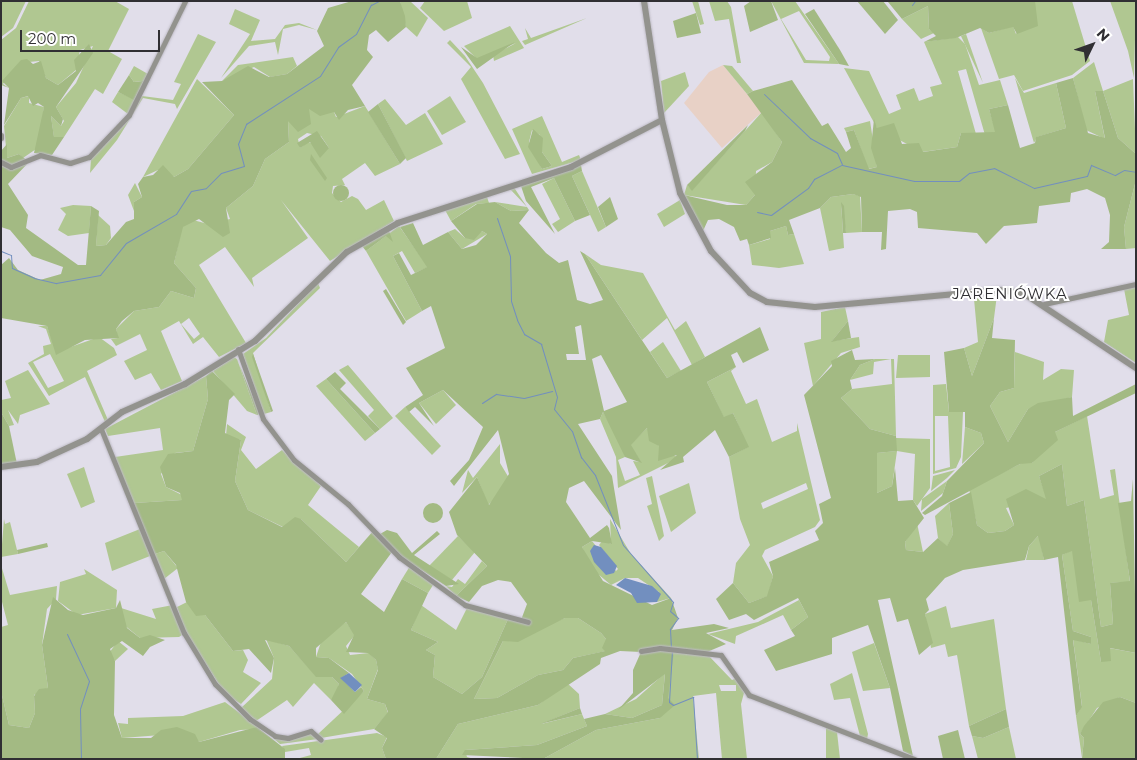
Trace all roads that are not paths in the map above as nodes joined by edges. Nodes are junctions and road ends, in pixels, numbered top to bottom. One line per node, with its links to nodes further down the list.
1 (186, 1): 4 (street)
2 (644, 1): 3 (street)
3 (662, 120): 6 (street); 7 (street)
4 (1, 162)
5 (1136, 284): 6 (street)
6 (1044, 304): 8 (street)
7 (238, 350): 9 (street); 11 (street)
8 (1136, 368)
9 (101, 429): 10 (street); 13 (street)
10 (1, 467)
11 (528, 622)
12 (641, 651): 14 (street)
13 (321, 740)
14 (914, 759)

